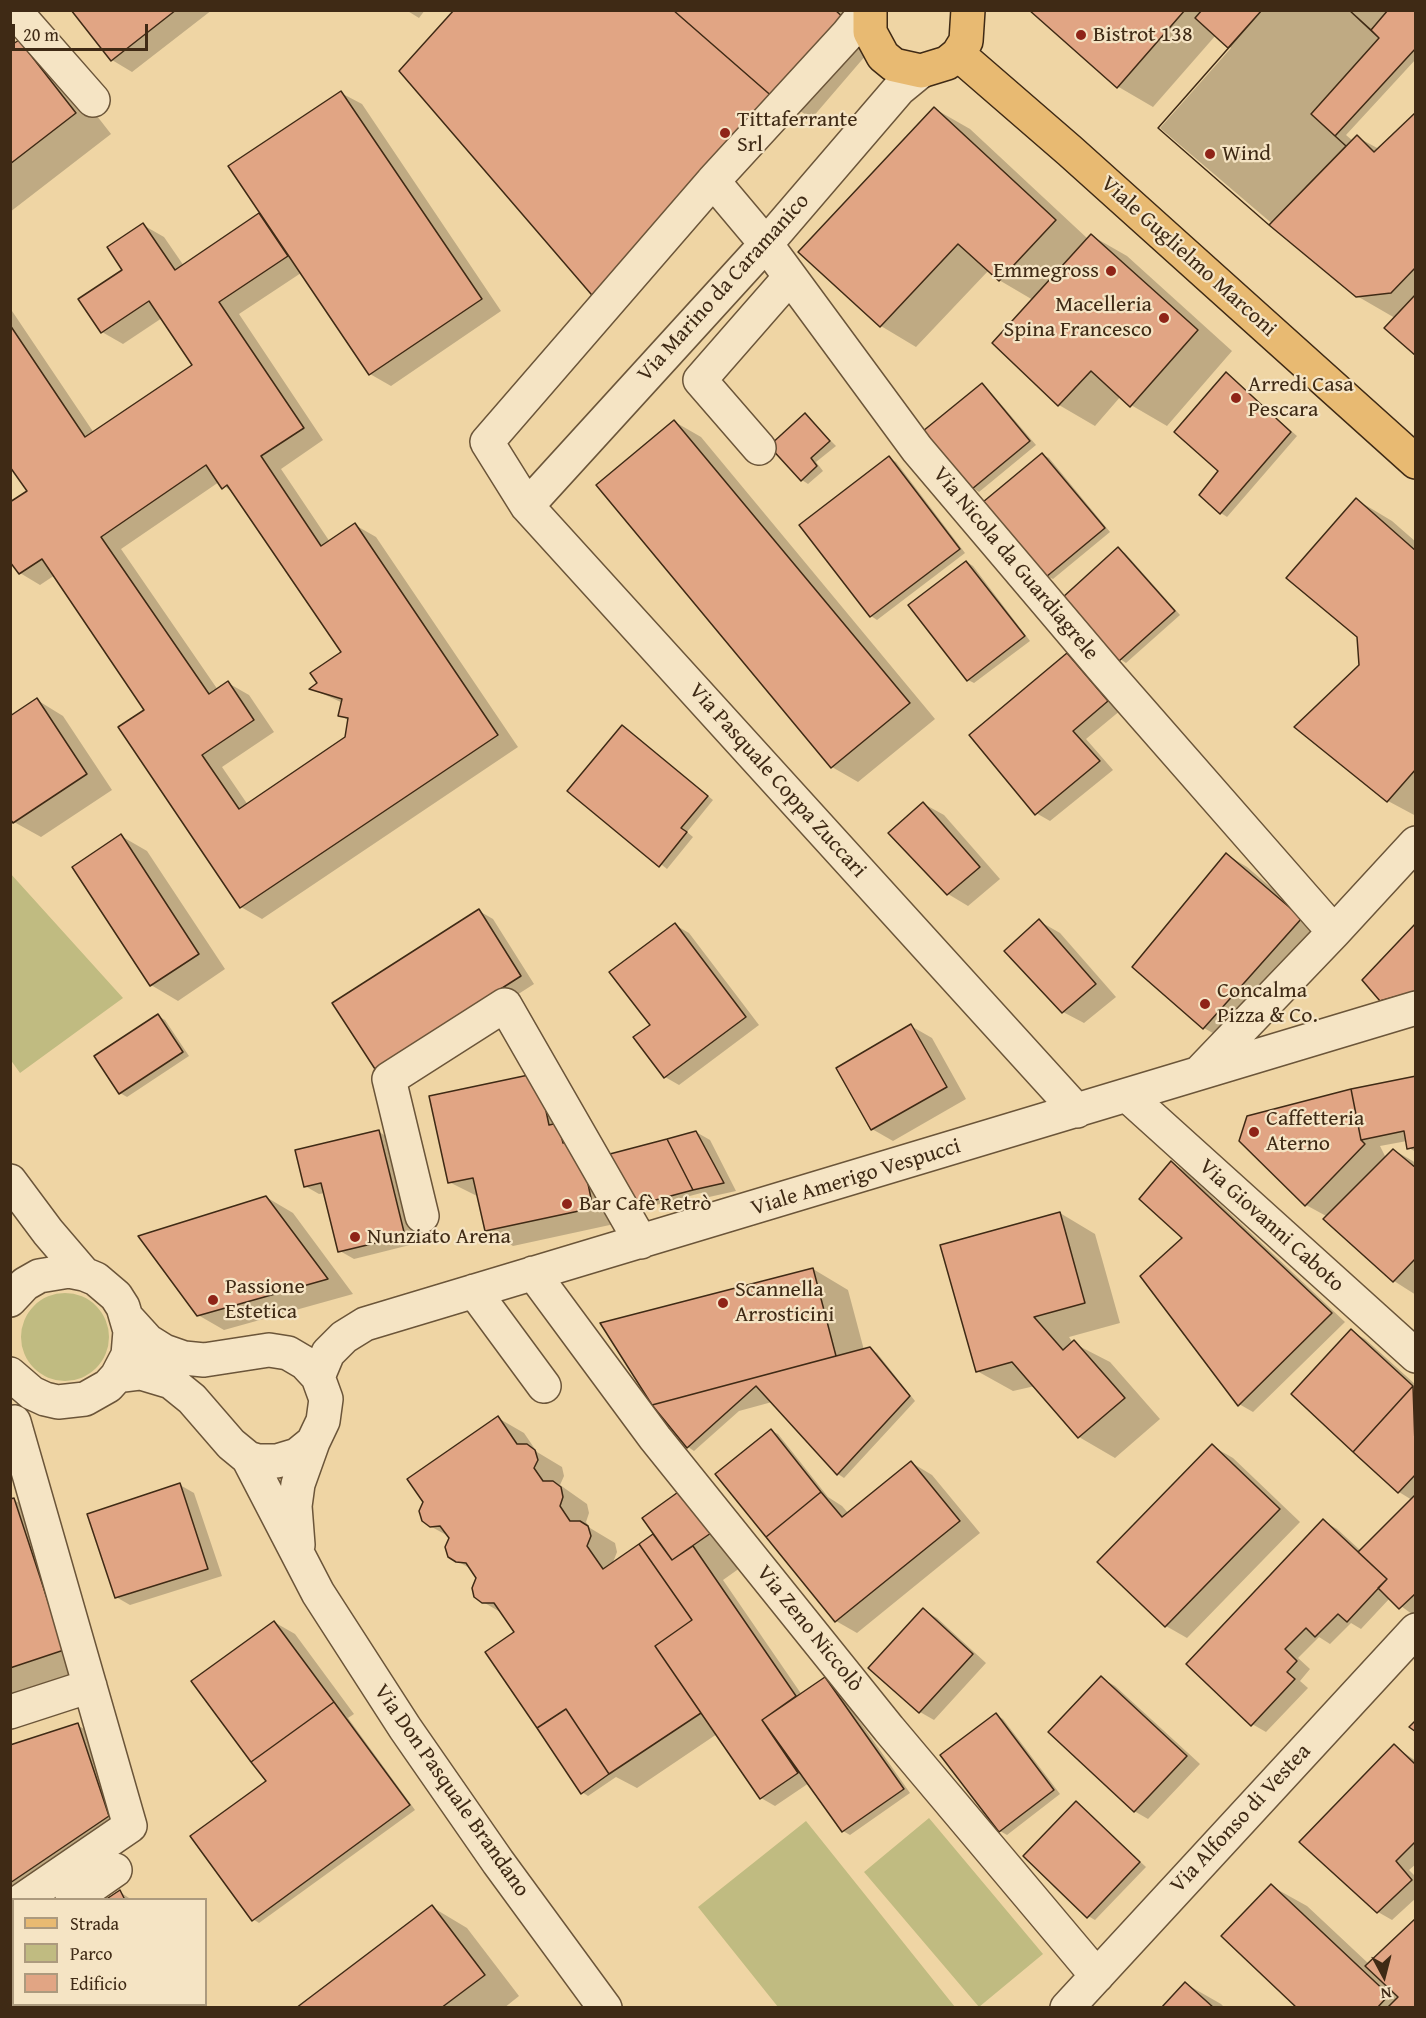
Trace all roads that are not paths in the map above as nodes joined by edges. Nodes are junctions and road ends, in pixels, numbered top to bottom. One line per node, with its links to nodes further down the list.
1 (869, 10): 5 (main road); 7 (street)
2 (968, 10): 4 (main road)
3 (14, 16): 6 (street)
4 (958, 54): 5 (main road); 11 (main road, Viale Guglielmo Marconi)
5 (921, 71): 8 (street, Via Marino da Caramanico)
6 (93, 100)
7 (713, 181): 8 (street, Via Nicola da Guardiagrele); 12 (street, Via Pasquale Coppa Zuccari)
8 (766, 244): 9 (street, Via Nicola da Guardiagrele); 12 (street, Via Marino da Caramanico)
9 (790, 277): 10 (street); 14 (street, Via Nicola da Guardiagrele)
10 (759, 448)
11 (1416, 462)
12 (527, 506): 18 (street, Via Pasquale Coppa Zuccari)
13 (1416, 843): 14 (street)
14 (1334, 932): 16 (street)
15 (1416, 1008): 16 (street, Viale Amerigo Vespucci)
16 (1196, 1075): 17 (street, Viale Amerigo Vespucci)
17 (1128, 1096): 18 (street, Viale Amerigo Vespucci); 27 (street, Via Giovanni Caboto)
18 (1077, 1111): 21 (street, Viale Amerigo Vespucci)
19 (11, 1184): 23 (street)
20 (422, 1216): 21 (street)
21 (641, 1242): 22 (street, Viale Amerigo Vespucci)
22 (533, 1273): 24 (street, Viale Amerigo Vespucci); 43 (street, Via Zeno Niccolò)
23 (84, 1274): 25 (street); 26 (street)
24 (474, 1291): 30 (street, Viale Amerigo Vespucci); 31 (street)
25 (10, 1300)
26 (128, 1319): 29 (street); 30 (street)
27 (1416, 1356)
28 (10, 1374): 32 (street)
29 (117, 1376): 32 (street); 35 (street)
30 (318, 1377): 34 (street)
31 (544, 1386)
32 (45, 1399): 33 (street)
33 (12, 1423): 38 (street)
34 (313, 1442): 35 (street); 36 (street, Via Don Pasquale Brandano)
35 (248, 1458): 36 (street, Via Don Pasquale Brandano)
36 (305, 1570): 44 (street, Via Don Pasquale Brandano)
37 (1416, 1630): 43 (street, Via Alfonso di Vestea)
38 (90, 1686): 39 (street); 41 (street)
39 (10, 1712)
40 (115, 1870): 42 (street)
41 (23, 1898)
42 (73, 1898)
43 (1097, 1976): 45 (street, Via Alfonso di Vestea)
44 (605, 2007)
45 (1067, 2007)

